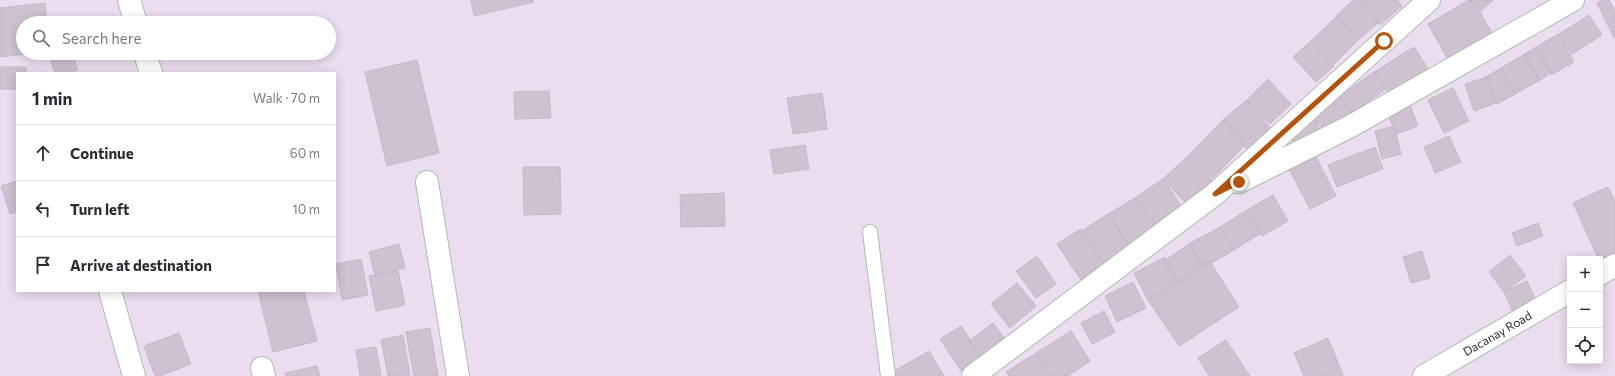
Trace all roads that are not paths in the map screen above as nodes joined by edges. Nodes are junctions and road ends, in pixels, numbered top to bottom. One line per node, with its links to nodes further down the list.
1 (129, 0): 4 (street)
2 (1429, 0): 8 (street)
3 (1573, 0): 8 (street)
4 (134, 16)
5 (147, 60): 6 (street)
6 (151, 72)
7 (427, 182): 15 (street)
8 (1215, 194): 17 (street)
9 (870, 232): 16 (lane)
10 (1615, 265): 11 (street)
11 (1603, 272)
12 (110, 292): 14 (street)
13 (1568, 292): 18 (street, Dacanay Road)
14 (134, 376)
15 (458, 376)
16 (888, 376)
17 (973, 376)
18 (1424, 376)

